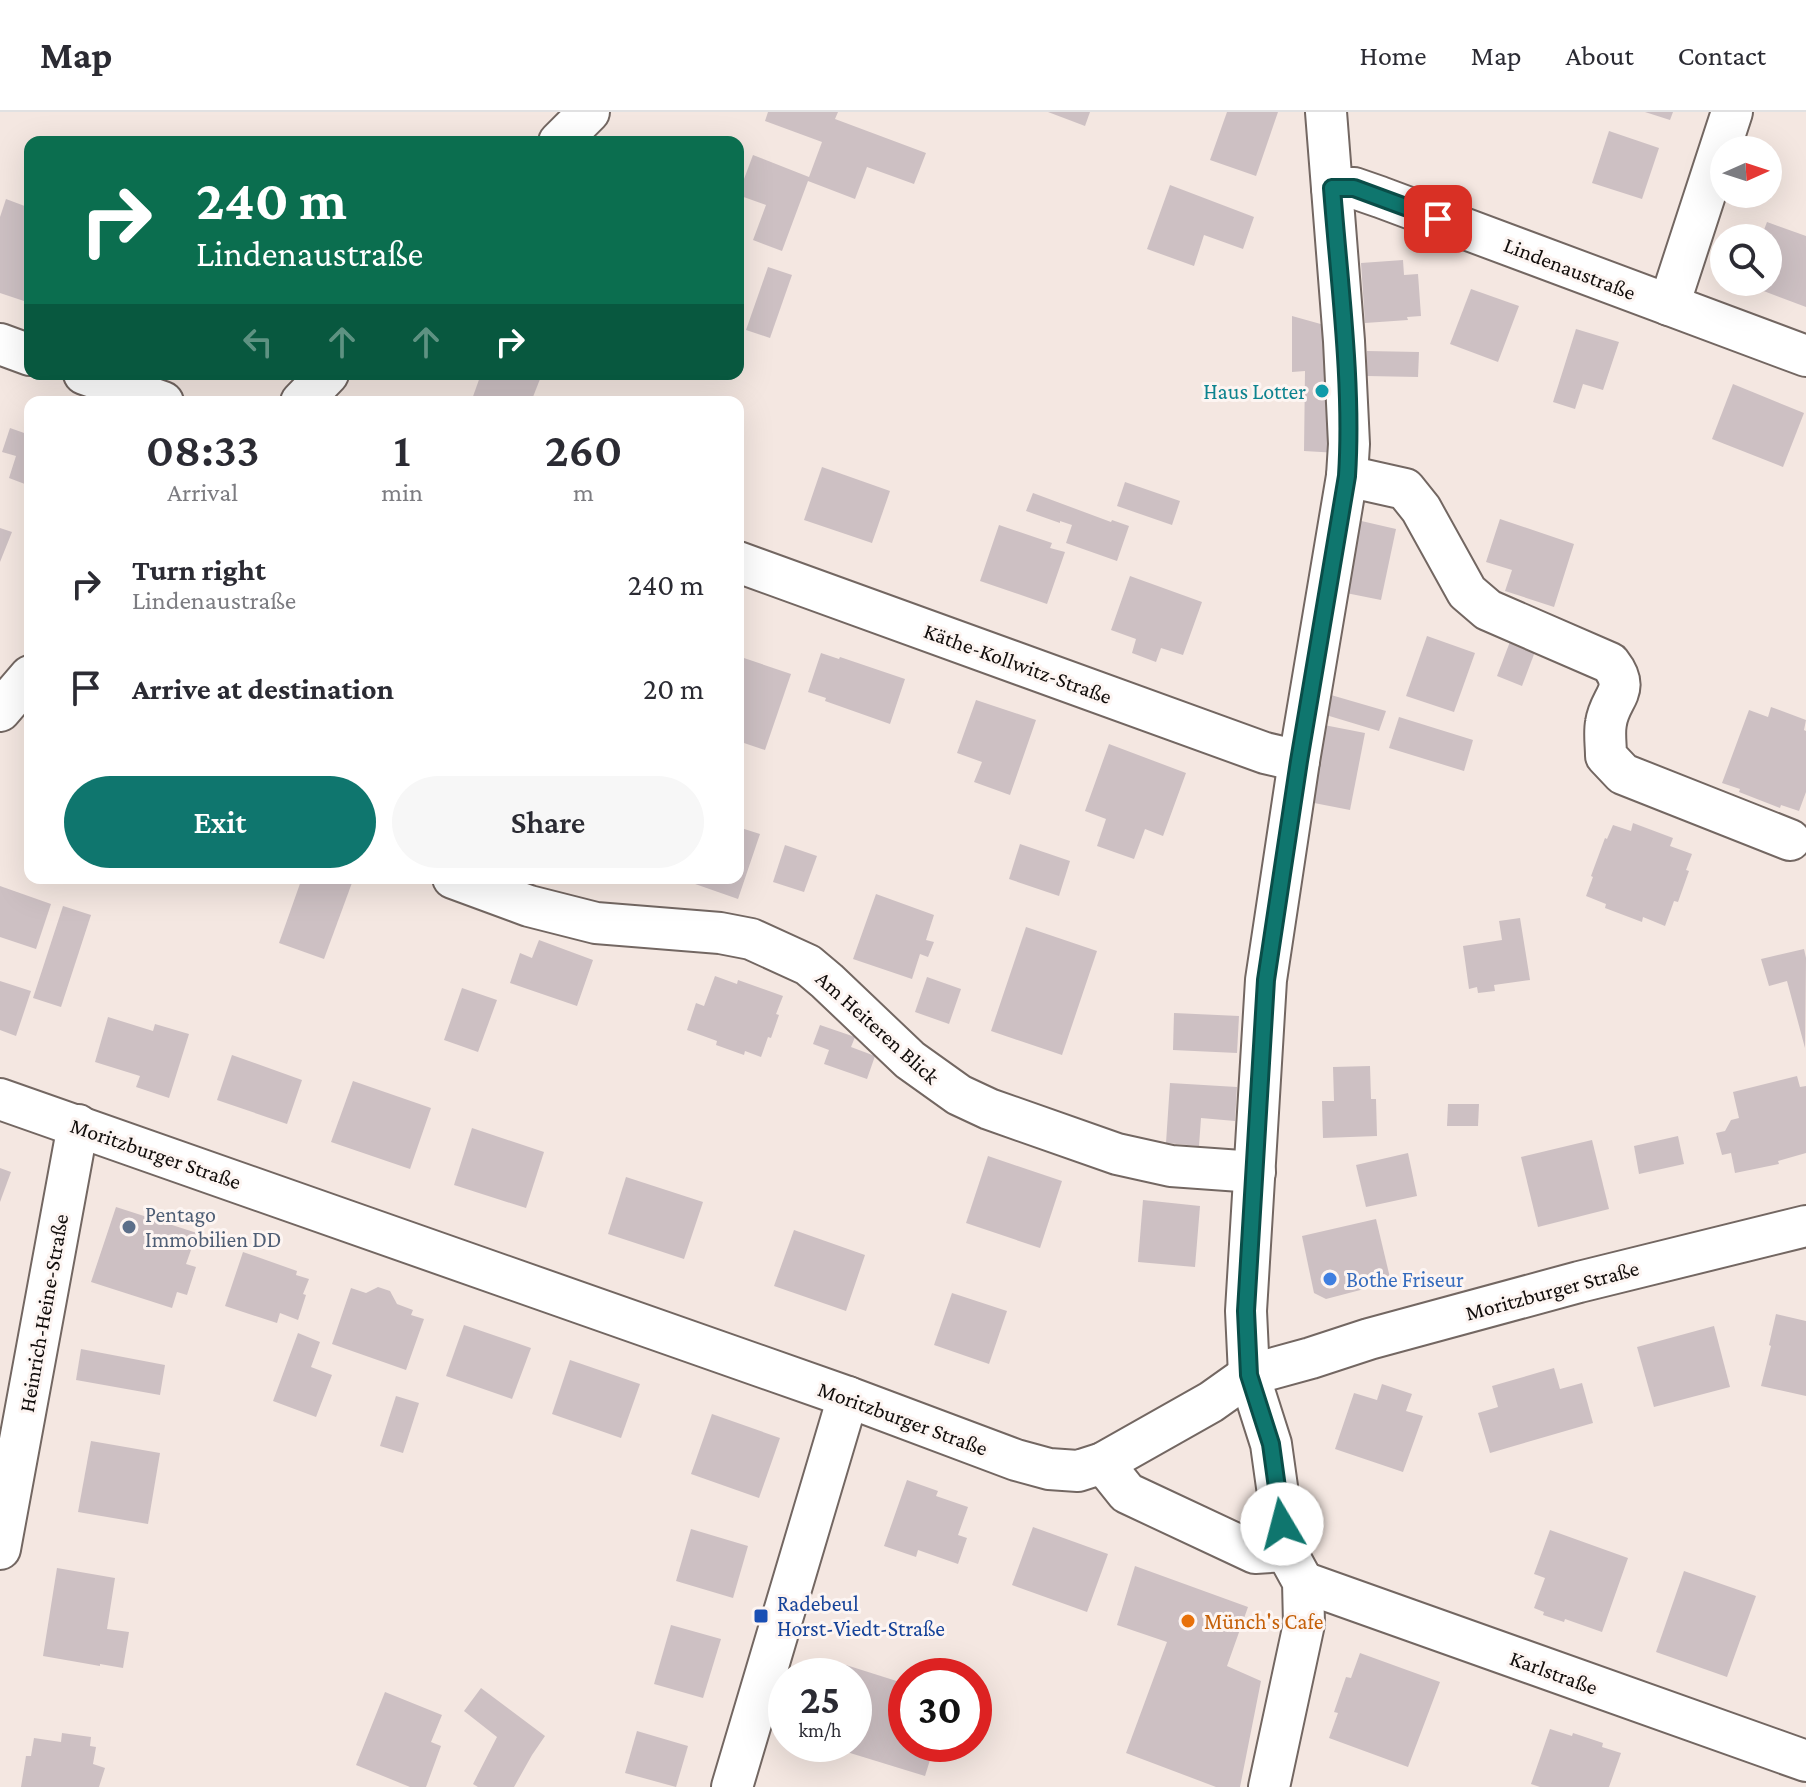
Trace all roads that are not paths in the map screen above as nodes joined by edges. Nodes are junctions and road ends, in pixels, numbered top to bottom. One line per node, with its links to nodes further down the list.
1 (589, 112): 4 (street)
2 (1326, 112): 5 (street)
3 (1732, 112): 6 (street)
4 (565, 136)
5 (1332, 188): 6 (street, Lindenaustraße); 14 (street)
6 (1669, 305): 9 (street, Lindenaustraße)
7 (0, 344): 8 (street)
8 (24, 353)
9 (1806, 356)
10 (101, 380): 12 (street)
11 (322, 380): 13 (street)
12 (146, 396)
13 (307, 396)
14 (1347, 476): 16 (street); 17 (street)
15 (744, 564): 16 (street, Käthe-Kollwitz-Straße)
16 (1299, 761): 21 (street)
17 (1790, 840)
18 (469, 884): 21 (street, Am Heiteren Blick)
19 (0, 1099): 20 (street, Moritzburger Straße)
20 (78, 1125): 24 (street, Moritzburger Straße); 26 (street, Heinrich-Heine-Straße)
21 (1255, 1172): 23 (street)
22 (1806, 1226): 23 (street, Moritzburger Straße)
23 (1249, 1375): 25 (street, Moritzburger Straße); 27 (street)
24 (848, 1397): 25 (street, Moritzburger Straße); 29 (street)
25 (1103, 1463): 27 (street, Karlstraße)
26 (0, 1549)
27 (1294, 1566): 28 (street, Karlstraße); 30 (street)
28 (1806, 1761)
29 (732, 1787)
30 (1269, 1787)

